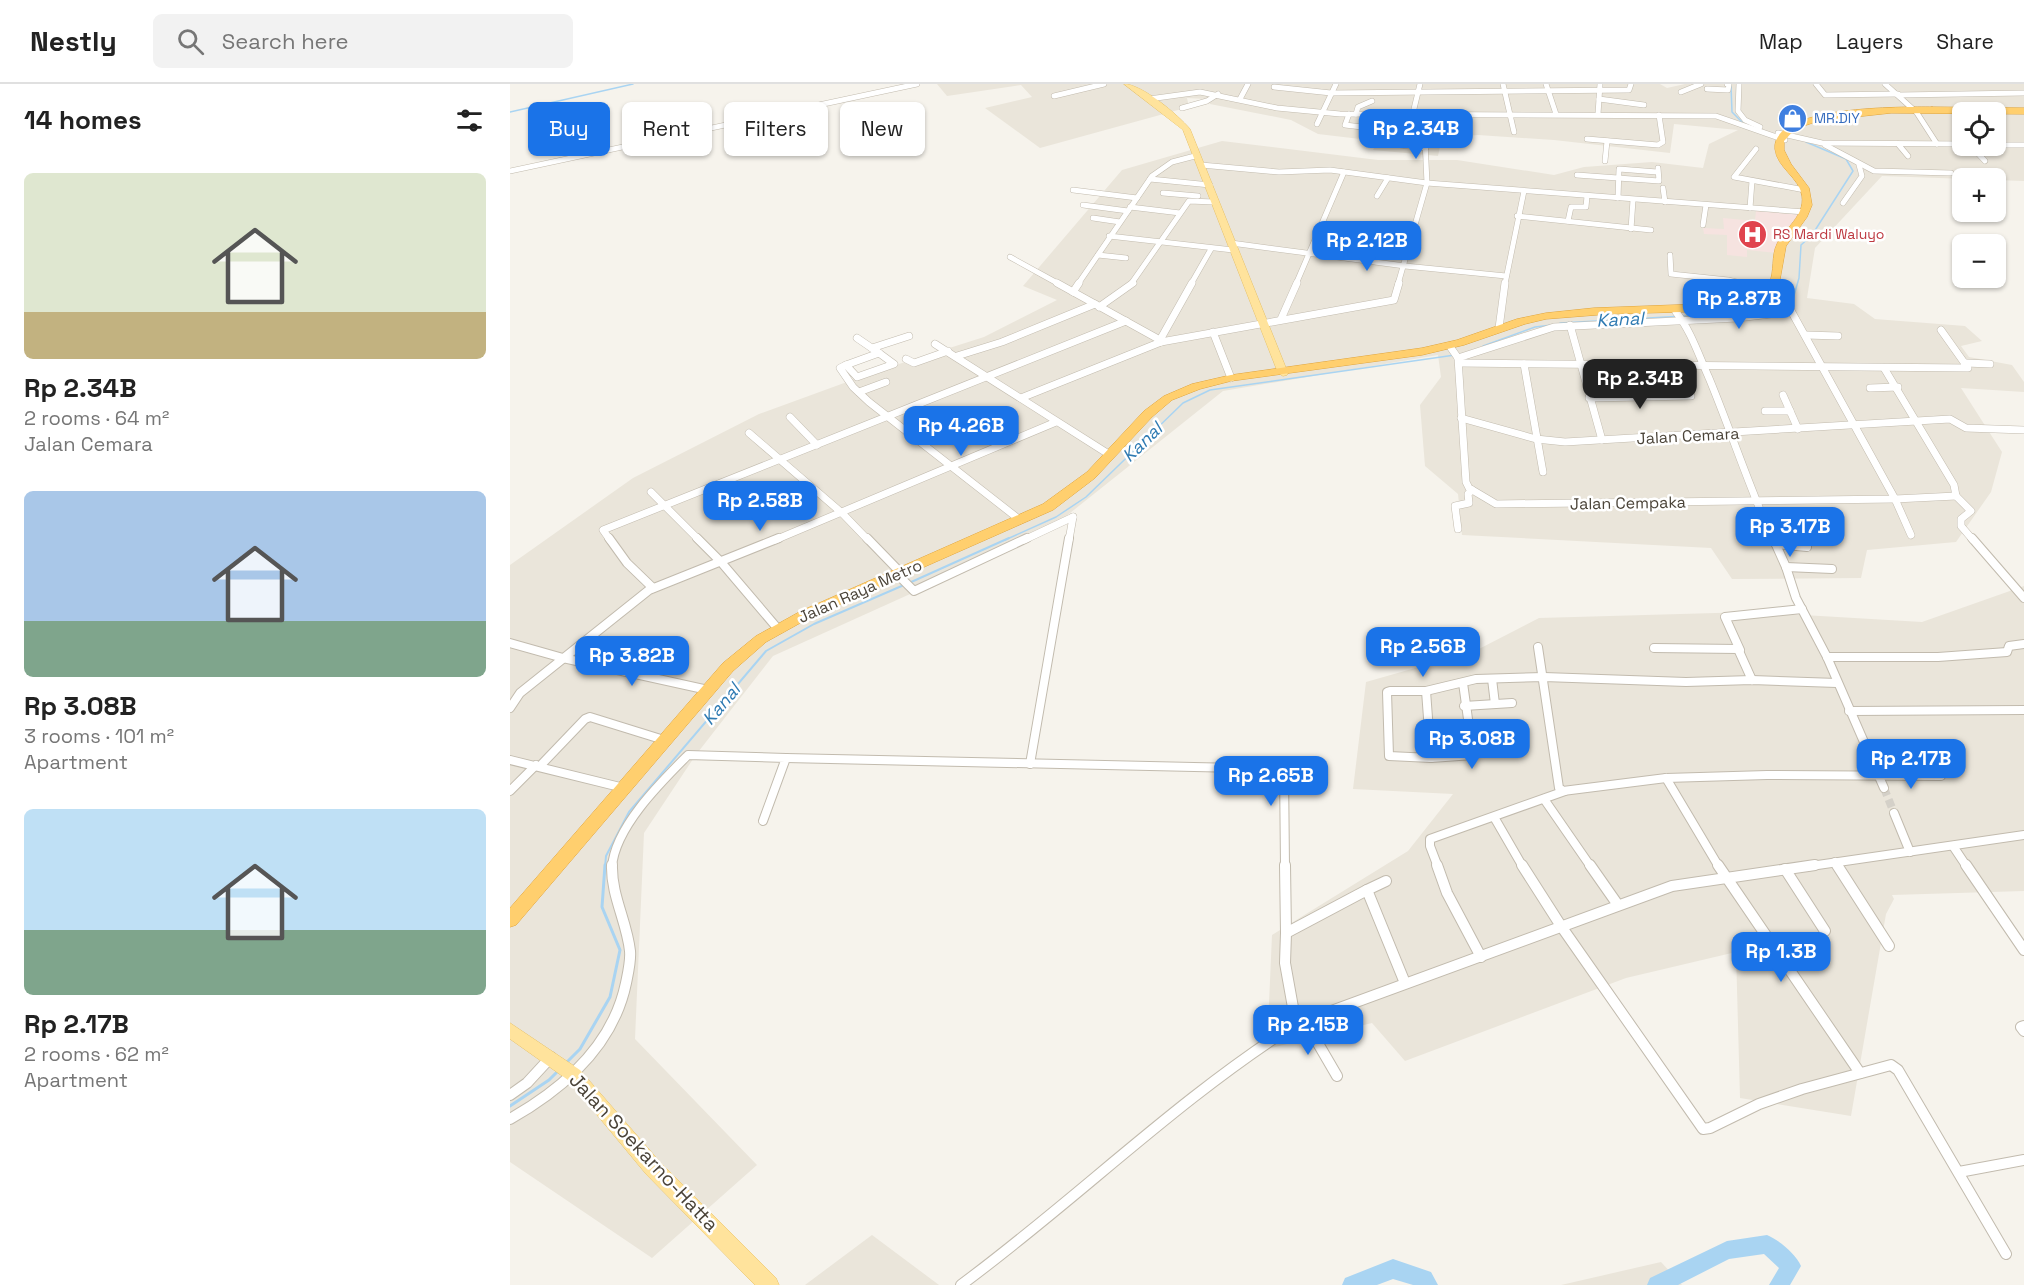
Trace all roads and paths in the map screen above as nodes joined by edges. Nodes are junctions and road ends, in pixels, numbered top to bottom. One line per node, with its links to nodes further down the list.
1 (917, 84): 69 (street)
2 (1104, 84): 26 (street)
3 (1128, 84): 27 (main road)
4 (1248, 84): 28 (street)
5 (1336, 84): 22 (street)
6 (1420, 84): 19 (street)
7 (1503, 84): 20 (street)
8 (1546, 84): 18 (street)
9 (1631, 84): 16 (street)
10 (1701, 84): 21 (street)
11 (1727, 84): 17 (street)
12 (1739, 84): 50 (street)
13 (1816, 84): 25 (street)
14 (1885, 84): 25 (street)
15 (1275, 86): 22 (street); 31 (street)
16 (1600, 87): 18 (street); 29 (street)
17 (1707, 89)
18 (1547, 90): 20 (street); 44 (street)
19 (1419, 91): 20 (street); 22 (street); 39 (street)
20 (1503, 91): 43 (street)
21 (1681, 92)
22 (1331, 93): 34 (street)
23 (2024, 93): 25 (street)
24 (1218, 94): 27 (street); 28 (street); 33 (street)
25 (1899, 95): 35 (street)
26 (1054, 96)
27 (1149, 99): 62 (main road)
28 (1240, 99): 31 (street)
29 (1599, 99): 32 (street); 45 (street)
30 (1372, 100): 42 (street)
31 (1264, 105): 34 (street)
32 (1644, 105)
33 (1182, 108)
34 (1323, 112): 41 (street); 47 (street)
35 (1916, 112): 36 (highway); 50 (highway); 56 (street)
36 (1952, 112)
37 (2006, 112): 38 (highway)
38 (2024, 112): 40 (highway)
39 (1413, 113): 42 (street); 43 (street); 60 (street)
40 (2006, 113)
41 (1349, 114): 42 (street); 48 (street)
42 (1356, 114)
43 (1509, 114): 44 (street); 49 (street)
44 (1556, 114): 45 (street)
45 (1598, 114): 46 (street)
46 (1659, 116): 50 (street); 52 (street)
47 (1317, 124)
48 (1379, 129)
49 (1514, 132)
50 (1784, 137): 54 (street); 83 (highway)
51 (1587, 139): 52 (street)
52 (1607, 141): 65 (street)
53 (1382, 143): 60 (street)
54 (1822, 143): 55 (street); 68 (street)
55 (1898, 144): 56 (street); 63 (street)
56 (1937, 144): 57 (street)
57 (1952, 144)
58 (2006, 144): 59 (street)
59 (2024, 145)
60 (1426, 148): 77 (street)
61 (1755, 149): 76 (street)
62 (1196, 156): 67 (main road); 75 (street)
63 (1908, 156)
64 (1980, 156): 66 (street)
65 (1605, 161)
66 (1985, 161)
67 (1201, 165): 70 (street); 78 (main road)
68 (1859, 165): 71 (street); 91 (street)
69 (510, 171)
70 (1344, 172): 73 (street); 109 (street)
71 (1951, 173)
72 (1577, 175): 74 (street)
73 (1388, 178): 77 (street); 84 (street)
74 (1618, 178): 74 (street); 87 (street)
75 (1150, 179): 78 (street); 86 (street)
76 (1752, 181): 83 (street); 94 (street)
77 (1427, 183): 81 (street); 114 (street)
78 (1210, 185): 88 (main road)
79 (1663, 188): 90 (street)
80 (1073, 190): 86 (street)
81 (1524, 191): 85 (street); 98 (street)
82 (1163, 193): 88 (street)
83 (1808, 194): 97 (highway); 120 (highway)
84 (1377, 196)
85 (1587, 196): 87 (street); 100 (street)
86 (1137, 198): 95 (street)
87 (1618, 198): 89 (street)
88 (1213, 199): 96 (street); 107 (main road)
89 (1633, 200): 90 (street); 103 (street)
90 (1665, 202): 93 (street)
91 (1843, 203)
92 (1083, 205): 95 (street)
93 (1706, 205): 94 (street); 102 (street)
94 (1750, 208): 97 (street)
95 (1129, 209): 96 (street); 101 (street)
96 (1180, 213): 106 (street)
97 (1805, 213): 116 (highway)
98 (1518, 216): 100 (street); 115 (street)
99 (1093, 218): 101 (street)
100 (1568, 221): 103 (street)
101 (1119, 222): 105 (street)
102 (1702, 225)
103 (1631, 228): 104 (street)
104 (1651, 230)
105 (1109, 236): 106 (street); 110 (street)
106 (1162, 243): 108 (street); 118 (street)
107 (1232, 246): 108 (street); 109 (street); 123 (main road)
108 (1211, 249): 132 (street)
109 (1309, 252): 114 (street); 121 (street)
110 (1098, 255): 113 (street); 117 (street)
111 (1670, 255): 116 (street)
112 (1010, 257): 117 (street)
113 (1126, 258)
114 (1405, 266): 115 (street); 121 (street)
115 (1506, 276): 125 (street)
116 (1769, 290): 119 (highway)
117 (1073, 292): 118 (street)
118 (1097, 305): 122 (street); 138 (street)
119 (1652, 311): 120 (highway); 125 (highway); 137 (highway)
120 (1680, 316): 124 (street); 128 (street); 145 (street)
121 (1281, 319): 123 (street)
122 (1126, 321): 132 (street); 149 (street)
123 (1263, 323): 127 (street); 148 (main road)
124 (1570, 325): 137 (street); 144 (street)
125 (1499, 328): 148 (highway)
126 (1941, 330): 140 (street)
127 (1213, 332): 132 (street); 150 (street)
128 (1806, 335): 130 (street); 146 (street)
129 (909, 336): 134 (street)
130 (1838, 336)
131 (857, 338): 134 (street)
132 (1161, 341): 157 (street)
133 (935, 344): 135 (street)
134 (872, 348): 136 (street)
135 (948, 351): 138 (street); 139 (street)
136 (880, 353): 143 (street); 143 (street)
137 (1455, 355): 141 (street); 148 (highway); 163 (street)
138 (957, 356): 149 (street)
139 (906, 359)
140 (1966, 363): 142 (street); 147 (street)
141 (1524, 364): 144 (street); 172 (street)
142 (1990, 364)
143 (846, 365): 154 (street)
144 (1582, 365): 145 (street); 158 (street)
145 (1704, 367): 146 (street); 170 (street)
146 (1825, 368): 147 (street); 166 (street)
147 (1884, 368): 152 (street)
148 (1282, 372): 150 (highway, Jalan Raya Metro); 171 (highway)
149 (987, 375): 157 (street); 161 (street)
150 (1231, 378): 171 (highway, Jalan Raya Metro)
151 (886, 382): 154 (street)
152 (1898, 387): 153 (street); 165 (street)
153 (1870, 388)
154 (859, 392): 161 (street)
155 (1783, 395): 160 (street)
156 (1690, 396): 158 (street)
157 (1021, 398): 164 (street)
158 (1589, 398): 173 (street)
159 (1765, 411): 160 (street)
160 (1790, 411): 167 (street)
161 (886, 415): 174 (street); 177 (street)
162 (790, 417): 174 (street)
163 (1461, 418): 172 (street, Jalan Cemara); 179 (street)
164 (1056, 422): 175 (street); 177 (street)
165 (1917, 422): 166 (street, Jalan Cemara); 168 (street, Jalan Cemara); 181 (street)
166 (1856, 426): 167 (street, Jalan Cemara); 182 (street)
167 (1798, 429): 170 (street, Jalan Cemara)
168 (2024, 430)
169 (749, 433): 176 (street)
170 (1732, 434): 173 (street, Jalan Cemara); 183 (street)
171 (1131, 437): 175 (highway, Jalan Raya Metro)
172 (1536, 439): 173 (street, Jalan Cemara); 178 (street)
173 (1602, 440)
174 (818, 445): 176 (street)
175 (1116, 453): 186 (highway, Jalan Raya Metro); 194 (highway)
176 (780, 460): 184 (street); 185 (street)
177 (950, 465): 185 (street); 186 (street)
178 (1543, 472)
179 (1472, 490): 183 (street, Jalan Cempaka); 187 (street)
180 (651, 492): 184 (street)
181 (1956, 495): 182 (street, Jalan Cempaka); 196 (street)
182 (1895, 499): 183 (street, Jalan Cempaka); 188 (street)
183 (1755, 500): 189 (street)
184 (665, 506): 191 (street); 195 (street)
185 (842, 513): 191 (street); 194 (street)
186 (1020, 520): 194 (highway, Jalan Raya Metro)
187 (1458, 529)
188 (1911, 535)
189 (1776, 544): 190 (street); 192 (street)
190 (1807, 547)
191 (721, 562): 195 (street); 198 (street)
192 (1786, 567): 193 (street); 197 (street)
193 (1832, 569)
194 (900, 574): 198 (highway, Jalan Raya Metro); 225 (street); 249 (highway)
195 (653, 588): 205 (street)
196 (2021, 595)
197 (1802, 609): 203 (street); 204 (street)
198 (778, 629): 211 (highway, Jalan Raya Metro)
199 (510, 643): 205 (street)
200 (2024, 644): 204 (street)
201 (1538, 647): 206 (street)
202 (1654, 648): 203 (street)
203 (1740, 650): 208 (street)
204 (1827, 657): 210 (street)
205 (563, 658): 211 (street); 213 (street)
206 (1544, 677): 207 (street); 208 (street); 233 (street)
207 (1492, 679): 209 (street); 216 (street)
208 (1752, 680): 210 (street)
209 (1463, 683): 212 (street); 217 (street)
210 (1837, 683): 220 (street)
211 (708, 690): 221 (highway, Jalan Raya Metro)
212 (1426, 692): 222 (street); 222 (street)
213 (520, 693): 214 (street); 218 (street)
214 (510, 698)
215 (1512, 703): 216 (street)
216 (1495, 704): 217 (street)
217 (1464, 706): 222 (street)
218 (510, 708)
219 (2024, 710): 220 (street)
220 (1850, 711): 228 (street)
221 (664, 740): 226 (street); 230 (highway, Jalan Raya Metro)
222 (1431, 758)
223 (786, 759): 225 (street); 237 (street); 260 (street)
224 (510, 760): 226 (street)
225 (1030, 764): 251 (street)
226 (538, 766): 230 (street); 232 (street)
227 (1941, 776): 228 (street)
228 (1881, 777): 229 (street); 231 (street)
229 (1666, 778): 233 (street); 243 (street)
230 (624, 788): 247 (highway, Jalan Raya Metro)
231 (1884, 788)
232 (510, 791)
233 (1565, 791): 234 (street)
234 (1544, 799): 236 (street); 246 (street)
235 (1894, 813): 240 (street)
236 (1494, 817): 248 (street); 254 (street)
237 (763, 821)
238 (2024, 836): 239 (street)
239 (1953, 846): 240 (street); 253 (street)
240 (1910, 852): 241 (street)
241 (1835, 862): 242 (street); 252 (street)
242 (1785, 869): 243 (street); 250 (street)
243 (1725, 877): 246 (street); 261 (street)
244 (1386, 881): 245 (street)
245 (1367, 890): 251 (street); 255 (street)
246 (1618, 905): 248 (street)
247 (513, 912)
248 (1561, 926): 254 (street); 261 (street)
249 (510, 930)
250 (1825, 931)
251 (1286, 933): 256 (street)
252 (1889, 945)
253 (2024, 950)
254 (1481, 957): 255 (street)
255 (1405, 983): 256 (street)
256 (1301, 1023): 262 (street); 269 (street)
257 (2024, 1026): 259 (street)
258 (510, 1030): 260 (main road, Jalan Soekarno-Hatta)
259 (2024, 1031)
260 (562, 1066): 263 (street); 264 (street); 268 (main road, Jalan Soekarno-Hatta)
261 (1860, 1073): 266 (street)
262 (1337, 1076)
263 (510, 1095)
264 (510, 1119)
265 (2024, 1160): 266 (street)
266 (1959, 1172): 267 (street)
267 (2006, 1254)
268 (765, 1284)
269 (961, 1285)

